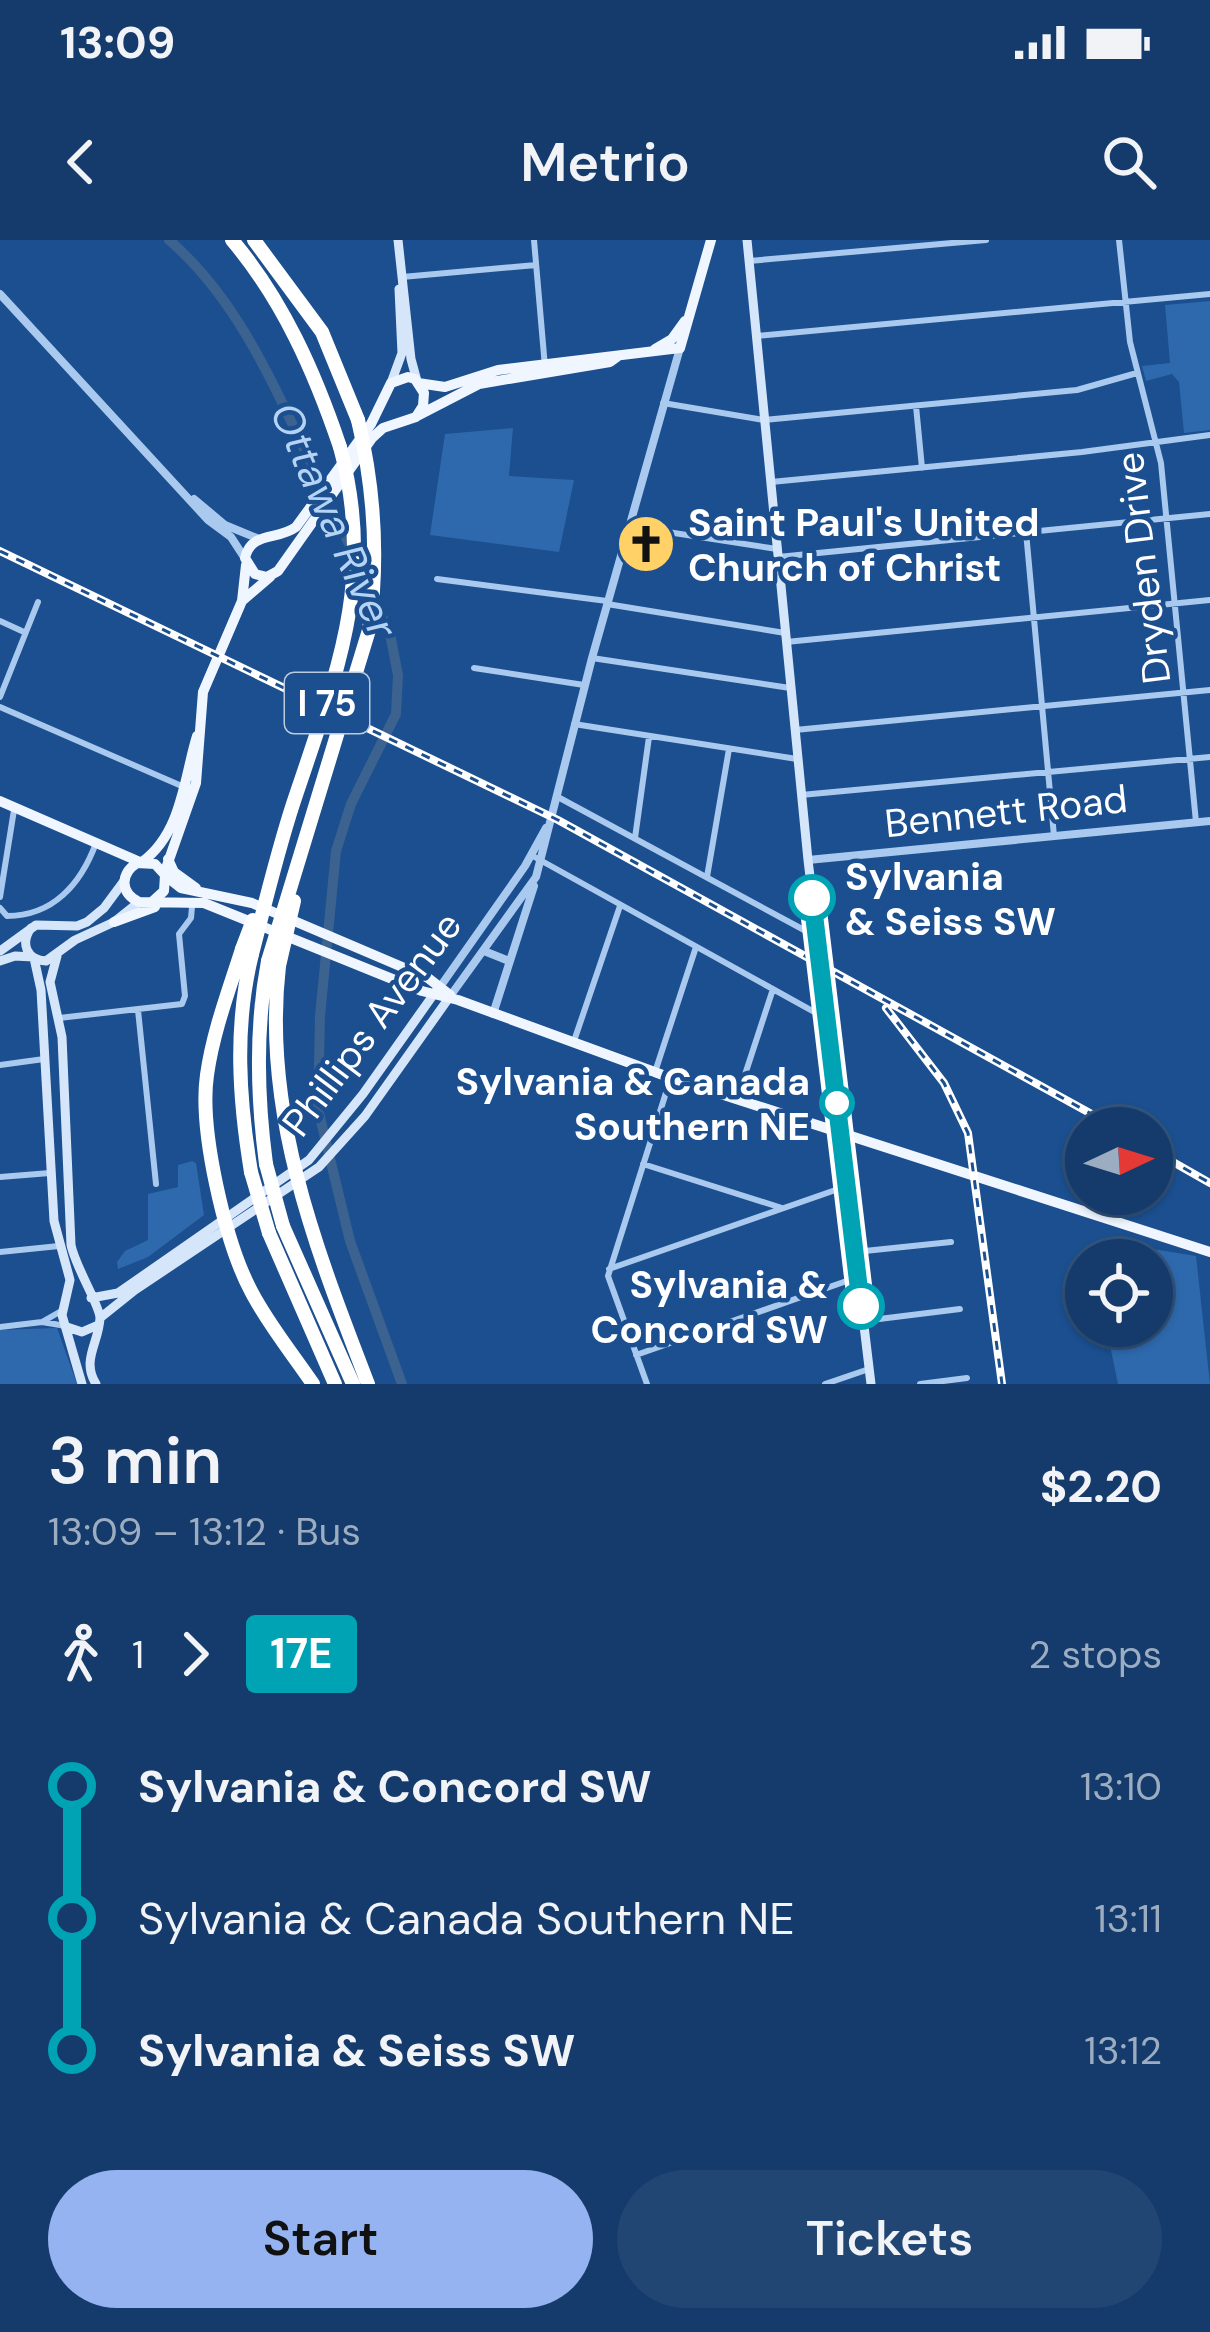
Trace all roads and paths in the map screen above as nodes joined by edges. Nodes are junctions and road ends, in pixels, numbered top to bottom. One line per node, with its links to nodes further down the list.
1 (232, 240): 108 (highway, I 75, bridge)
2 (254, 240): 113 (highway, I 75, bridge)
3 (398, 240): 11 (main road)
4 (534, 240): 10 (street)
5 (711, 240): 15 (main road, Phillips Avenue)
6 (747, 240): 9 (main road)
7 (986, 240): 9 (street)
8 (1119, 240): 14 (street, Dryden Drive)
9 (749, 261): 16 (main road)
10 (536, 265): 11 (street); 19 (street)
11 (400, 278): 21 (main road); 22 (main road)
12 (0, 294): 32 (street)
13 (1210, 294): 14 (street)
14 (1125, 302): 16 (street); 20 (street, Dryden Drive)
15 (690, 314): 17 (main road, Phillips Avenue); 18 (main road)
16 (757, 336): 26 (main road)
17 (680, 348): 18 (main road); 23 (street, Phillips Avenue)
18 (652, 352): 19 (main road)
19 (548, 368): 21 (main road); 25 (main road)
20 (1137, 373): 24 (street); 28 (street, Dryden Drive)
21 (418, 382): 22 (main road); 25 (main road)
22 (388, 387): 25 (main road); 31 (main road)
23 (663, 403): 26 (street); 36 (street, Phillips Avenue)
24 (915, 404): 26 (street); 29 (street)
25 (411, 419): 31 (main road)
26 (764, 420): 30 (main road)
27 (1210, 435): 28 (street)
28 (1157, 440): 29 (street); 35 (street, Dryden Drive)
29 (922, 468): 30 (street)
30 (771, 482): 39 (main road)
31 (332, 486): 33 (main road)
32 (188, 495): 38 (street); 40 (street)
33 (317, 505): 38 (main road); 41 (main road)
34 (1210, 514): 35 (street)
35 (1167, 518): 37 (street); 47 (street, Dryden Drive)
36 (629, 526): 39 (street); 46 (street, Phillips Avenue)
37 (1026, 532): 39 (street); 48 (street)
38 (262, 538): 40 (main road); 41 (main road)
39 (778, 553): 51 (main road)
40 (246, 561): 41 (main road); 44 (main road)
41 (278, 570): 44 (main road)
42 (437, 579): 46 (street)
43 (1210, 600): 47 (street)
44 (242, 601): 69 (main road)
45 (38, 602): 50 (street)
46 (607, 603): 51 (street); 52 (street, Phillips Avenue)
47 (1176, 604): 48 (street); 57 (street, Dryden Drive)
48 (1036, 618): 51 (street); 59 (street)
49 (0, 621): 50 (street)
50 (26, 633): 58 (street)
51 (786, 638): 55 (main road)
52 (592, 658): 54 (street, Phillips Avenue); 55 (street)
53 (474, 668): 54 (street)
54 (584, 685): 61 (street, Phillips Avenue)
55 (791, 688): 62 (main road)
56 (1210, 690): 57 (street)
57 (1184, 692): 59 (street); 66 (street, Dryden Drive)
58 (0, 697)
59 (1044, 706): 62 (street); 68 (street)
60 (0, 707): 69 (street)
61 (574, 724): 63 (street); 71 (street, Phillips Avenue)
62 (795, 730): 67 (main road)
63 (649, 737): 64 (street); 78 (street)
64 (729, 749): 67 (street); 87 (street)
65 (1210, 757): 66 (street)
66 (1191, 758): 68 (street); 75 (street, Dryden Drive)
67 (797, 759): 70 (main road)
68 (1049, 772): 70 (street); 77 (street)
69 (190, 789): 82 (main road); 85 (main road)
70 (801, 794): 83 (main road)
71 (556, 796): 76 (street, Phillips Avenue); 78 (street)
72 (0, 801): 73 (main road)
73 (14, 807): 79 (main road); 91 (street)
74 (1210, 821): 75 (street, Bennett Road)
75 (1196, 822): 77 (street, Bennett Road)
76 (547, 827): 81 (street, Phillips Avenue); 84 (street, Phillips Avenue)
77 (1054, 836): 83 (street, Bennett Road)
78 (635, 838): 87 (street)
79 (96, 842): 80 (main road); 96 (street)
80 (108, 850): 85 (main road); 89 (main road)
81 (531, 855): 84 (street); 95 (street, Phillips Avenue)
82 (167, 858): 86 (main road); 90 (main road)
83 (808, 860): 104 (main road)
84 (541, 861): 88 (street, Phillips Avenue); 93 (street)
85 (141, 862): 86 (main road); 89 (main road)
86 (164, 874): 90 (main road); 92 (main road)
87 (707, 877): 104 (street)
88 (536, 878): 98 (street, Phillips Avenue); 111 (street, Phillips Avenue)
89 (124, 880): 92 (main road); 100 (main road)
90 (199, 890): 103 (main road)
91 (0, 897)
92 (146, 902): 97 (main road); 99 (main road)
93 (620, 904): 105 (street); 121 (street)
94 (192, 907): 97 (main road); 99 (main road); 117 (street)
95 (496, 907): 98 (street); 102 (street, Phillips Avenue)
96 (0, 908)
97 (216, 908): 103 (main road)
98 (509, 916): 106 (street, Phillips Avenue)
99 (113, 922): 109 (main road)
100 (48, 923): 101 (main road); 109 (main road)
101 (31, 928): 107 (main road); 110 (main road)
102 (476, 934): 106 (street); 115 (street, Phillips Avenue)
103 (307, 936): 115 (main road)
104 (817, 937): 120 (main road)
105 (696, 946): 114 (street); 124 (street)
106 (486, 948): 111 (street); 116 (street, Phillips Avenue)
107 (0, 951)
108 (247, 952): 137 (highway); 138 (highway, I 75, bridge)
109 (59, 954): 110 (main road); 119 (main road)
110 (33, 958): 112 (main road); 122 (main road)
111 (509, 961): 118 (street, Phillips Avenue)
112 (0, 962)
113 (273, 963): 131 (highway); 138 (highway, I 75, bridge)
114 (773, 989): 120 (street); 126 (street)
115 (437, 991): 116 (main road); 131 (main road, Phillips Avenue)
116 (453, 998): 118 (main road); 131 (main road, Phillips Avenue)
117 (138, 1010): 119 (street); 132 (street)
118 (493, 1016): 121 (main road)
119 (59, 1018): 134 (main road)
120 (826, 1018): 127 (main road)
121 (573, 1045): 124 (main road)
122 (44, 1059): 123 (street); 129 (main road)
123 (0, 1065)
124 (655, 1072): 125 (main road)
125 (671, 1078): 126 (main road); 128 (street)
126 (737, 1099): 127 (main road)
127 (841, 1131): 133 (main road); 143 (main road)
128 (643, 1164): 136 (street); 144 (street)
129 (51, 1173): 130 (street); 135 (main road)
130 (0, 1177)
131 (294, 1182): 137 (main road, Phillips Avenue); 162 (highway)
132 (156, 1184)
133 (847, 1186): 136 (street); 142 (main road)
134 (69, 1191): 135 (main road); 146 (main road)
135 (53, 1193): 140 (main road)
136 (782, 1208): 144 (street)
137 (227, 1225): 146 (main road, Phillips Avenue); 151 (main road); 159 (highway)
138 (276, 1229): 160 (highway, I 75); 161 (highway, I 75)
139 (952, 1242): 142 (street)
140 (58, 1246): 141 (street); 147 (main road)
141 (0, 1252)
142 (855, 1252): 145 (main road)
143 (1210, 1252)
144 (610, 1269): 154 (street)
145 (858, 1277): 149 (main road); 154 (street)
146 (90, 1297): 147 (main road); 151 (main road)
147 (64, 1308): 150 (street); 153 (main road)
148 (960, 1309): 149 (street)
149 (863, 1321): 155 (main road)
150 (42, 1322): 152 (street); 153 (street)
151 (99, 1322): 153 (main road); 158 (main road)
152 (0, 1327)
153 (66, 1327): 157 (main road)
154 (637, 1355): 163 (street)
155 (869, 1369): 164 (street); 165 (main road)
156 (967, 1378): 166 (street)
157 (82, 1384)
158 (96, 1384)
159 (313, 1384)
160 (335, 1384)
161 (353, 1384)
162 (368, 1384)
163 (647, 1384)
164 (825, 1384)
165 (871, 1384)
166 (920, 1384)

